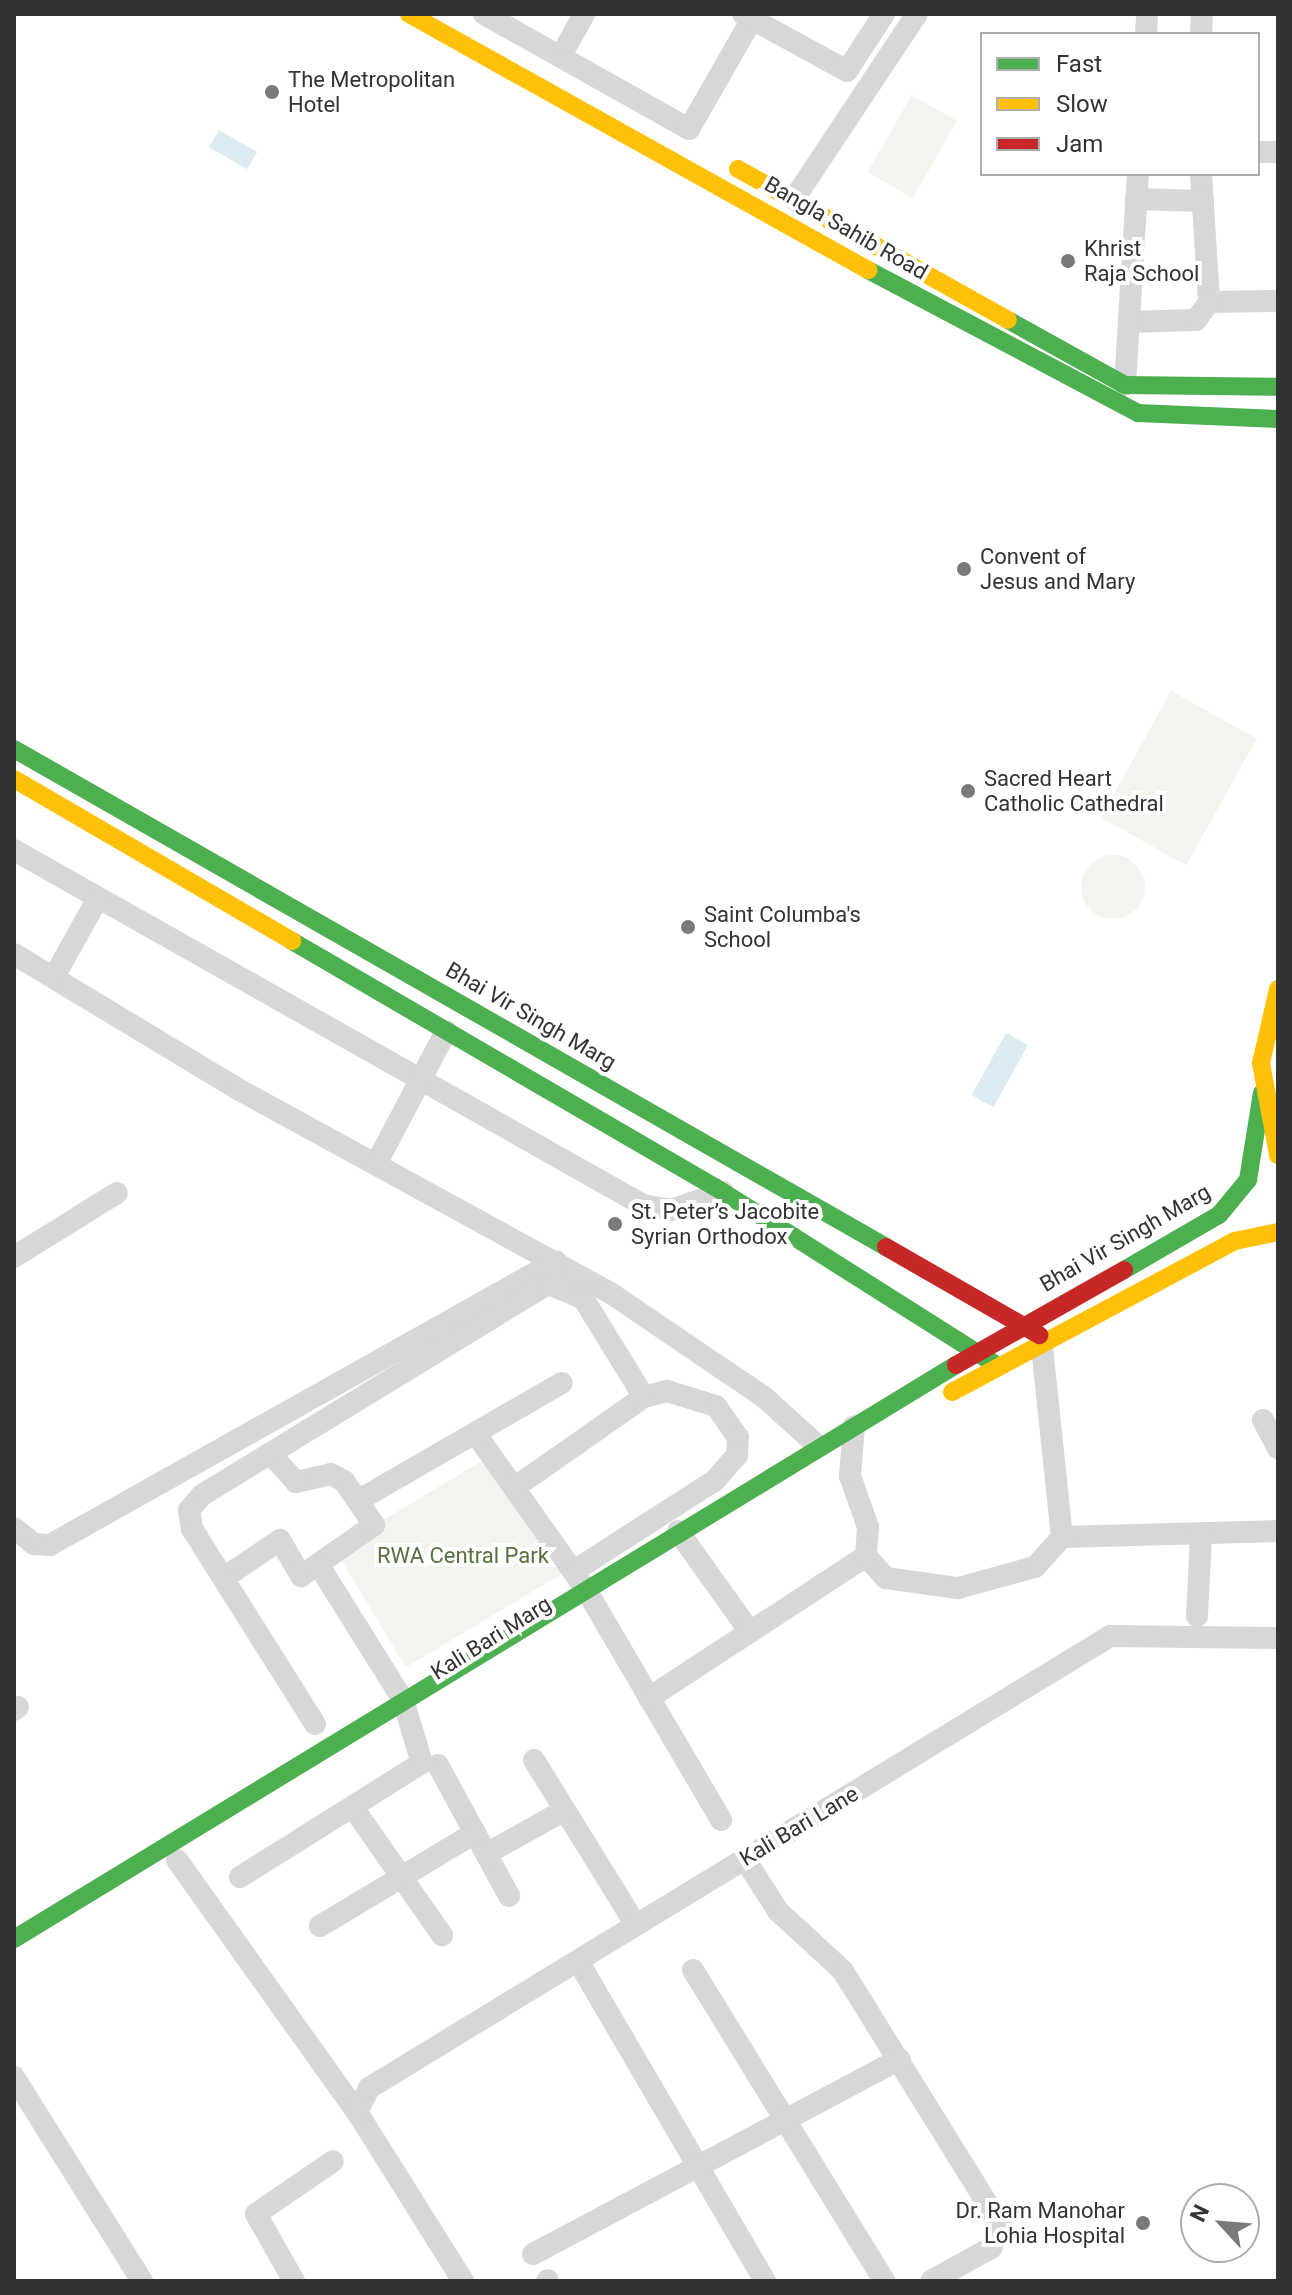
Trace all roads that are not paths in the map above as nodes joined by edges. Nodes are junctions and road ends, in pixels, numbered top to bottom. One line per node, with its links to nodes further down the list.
1 (409, 14): 21 (street, Bangla Sahib Road)
2 (454, 14): 9 (street)
3 (484, 14): 6 (street)
4 (584, 14): 8 (street)
5 (884, 14): 6 (street)
6 (748, 17)
7 (908, 17): 13 (street)
8 (567, 45)
9 (697, 147)
10 (724, 162): 13 (street, Bangla Sahib Road)
11 (1138, 176): 14 (street)
12 (1201, 176): 15 (street)
13 (794, 199): 19 (street, Bangla Sahib Road)
14 (1136, 199): 15 (street); 18 (street)
15 (1203, 201): 17 (street)
16 (1278, 301): 17 (street)
17 (1209, 302): 18 (street)
18 (1129, 322): 19 (street)
19 (1125, 385): 20 (street, Bangla Sahib Road)
20 (1278, 387)
21 (1278, 419)
22 (14, 749): 39 (street, Bhai Vir Singh Marg)
23 (14, 779): 29 (street)
24 (14, 850): 25 (street)
25 (98, 898): 27 (street); 30 (street)
26 (14, 954): 27 (street)
27 (55, 975): 33 (street)
28 (1278, 989): 31 (street)
29 (446, 1031): 30 (street); 34 (street)
30 (420, 1081): 33 (street); 34 (street)
31 (1262, 1093): 32 (street); 39 (street, Bhai Vir Singh Marg)
32 (1278, 1155)
33 (376, 1164): 38 (street)
34 (723, 1192): 41 (street)
35 (117, 1193): 37 (street)
36 (1278, 1232): 40 (street, Kali Bari Marg)
37 (14, 1257)
38 (556, 1261): 48 (street); 53 (street)
39 (1025, 1324): 40 (street, Bhai Vir Singh Marg); 41 (street, Bhai Vir Singh Marg)
40 (1046, 1345): 42 (street, Kali Bari Marg); 56 (street)
41 (979, 1352): 42 (street); 46 (street, Kali Bari Marg)
42 (999, 1367): 46 (street, Kali Bari Marg)
43 (562, 1383): 47 (street)
44 (644, 1397): 50 (street); 51 (street); 61 (street)
45 (1263, 1420): 49 (street)
46 (856, 1435): 48 (street, Kali Bari Marg); 57 (street, Kali Bari Marg); 58 (street)
47 (478, 1437): 51 (street); 52 (street)
48 (817, 1445): 57 (street, Kali Bari Marg)
49 (1278, 1448)
50 (271, 1454): 52 (street); 60 (street)
51 (514, 1488): 61 (street)
52 (359, 1500): 59 (street)
53 (14, 1528)
54 (1278, 1531): 55 (street)
55 (1201, 1533): 56 (street); 62 (street)
56 (1062, 1537): 58 (street)
57 (683, 1538): 61 (street, Kali Bari Marg); 63 (street)
58 (866, 1556): 63 (street)
59 (318, 1564): 60 (street); 66 (street)
60 (225, 1577): 67 (street)
61 (584, 1587): 65 (street); 66 (street, Kali Bari Marg)
62 (1197, 1616)
63 (750, 1632): 65 (street)
64 (1278, 1638): 75 (street, Kali Bari Lane)
65 (649, 1698): 72 (street)
66 (407, 1708): 70 (street); 76 (street, Kali Bari Marg); 83 (street, Kali Bari Marg)
67 (315, 1724)
68 (534, 1760): 71 (street)
69 (438, 1765): 73 (street)
70 (354, 1809): 77 (street); 78 (street)
71 (565, 1810): 74 (street); 80 (street)
72 (721, 1820)
73 (475, 1833): 74 (street); 77 (street)
74 (486, 1854): 79 (street)
75 (745, 1859): 80 (street, Kali Bari Lane); 87 (street)
76 (177, 1860): 84 (street, Kali Bari Marg); 89 (street)
77 (401, 1876): 81 (street); 82 (street)
78 (240, 1877)
79 (509, 1896)
80 (636, 1925): 85 (street, Kali Bari Lane)
81 (320, 1926)
82 (442, 1935)
83 (14, 1939)
84 (14, 1959)
85 (578, 1961): 89 (street, Kali Bari Lane); 92 (street)
86 (693, 1970): 90 (street)
87 (899, 2059): 90 (street); 99 (street)
88 (14, 2077): 94 (street)
89 (357, 2112): 96 (street)
90 (784, 2119): 92 (street); 98 (street)
91 (333, 2161): 95 (street)
92 (697, 2166): 93 (street); 97 (street)
93 (533, 2254)
94 (142, 2281)
95 (294, 2281)
96 (463, 2281)
97 (765, 2281)
98 (884, 2281)
99 (931, 2281)

